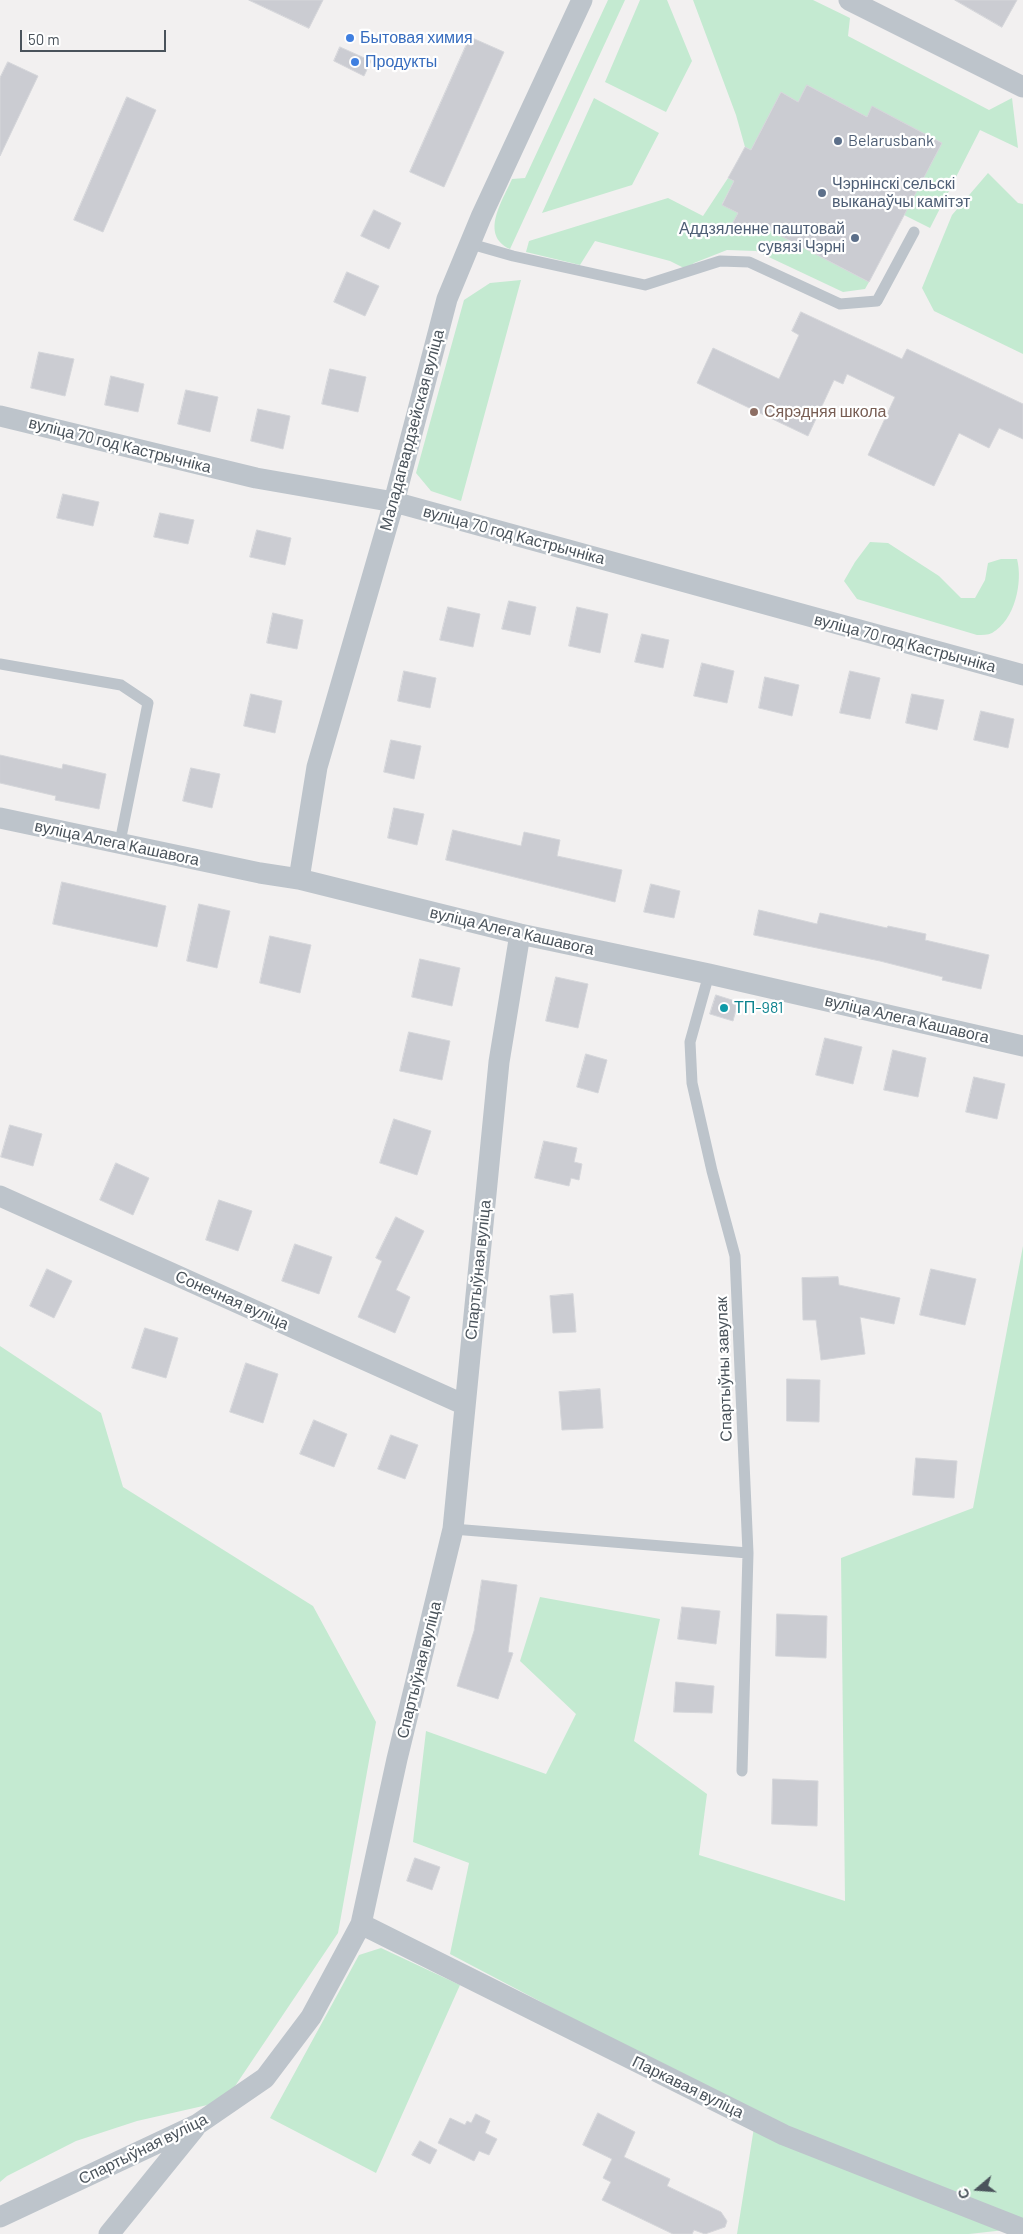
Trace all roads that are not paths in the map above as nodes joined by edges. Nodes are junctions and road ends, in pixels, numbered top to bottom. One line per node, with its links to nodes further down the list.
1 (582, 0): 5 (street, Маладагвардзейская вуліца)
2 (849, 0): 3 (street)
3 (1023, 87)
4 (914, 232): 5 (lane)
5 (471, 244): 7 (street, Маладагвардзейская вуліца)
6 (0, 416): 7 (street, вуліца 70 год Кастрычніка)
7 (394, 502): 9 (street, вуліца 70 год Кастрычніка); 12 (street, Маладагвардзейская вуліца)
8 (0, 664): 11 (lane)
9 (1023, 676)
10 (0, 818): 11 (street, вуліца Алега Кашавога)
11 (120, 842): 12 (street, вуліца Алега Кашавога)
12 (299, 879): 13 (street, вуліца Алега Кашавога)
13 (520, 934): 14 (street, вуліца Алега Кашавога); 17 (street, Спартыўная вуліца)
14 (708, 974): 15 (street, вуліца Алега Кашавога); 19 (lane, Спартыўны завулак)
15 (1023, 1046)
16 (0, 1196): 17 (street, Сонечная вуліца)
17 (465, 1405): 18 (street, Спартыўная вуліца)
18 (453, 1529): 19 (lane); 21 (street, Спартыўная вуліца)
19 (748, 1553): 20 (lane, Спартыўны завулак)
20 (742, 1771)
21 (361, 1924): 22 (street, Спартыўная вуліца); 24 (street, Паркавая вуліца)
22 (198, 2124): 23 (street, Спартыўная вуліца); 25 (street)
23 (0, 2217)
24 (1023, 2229)
25 (108, 2234)

